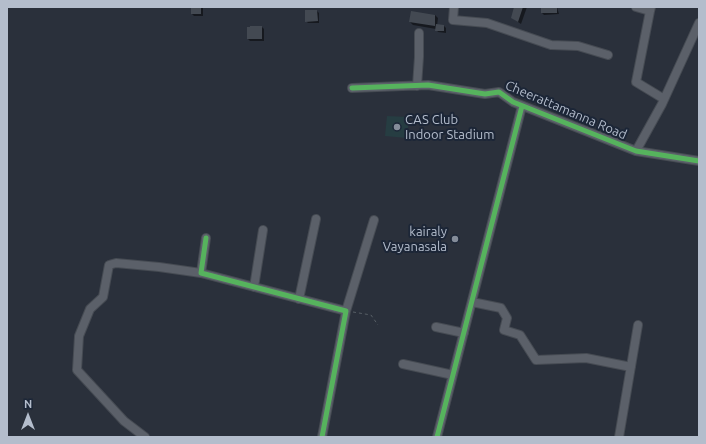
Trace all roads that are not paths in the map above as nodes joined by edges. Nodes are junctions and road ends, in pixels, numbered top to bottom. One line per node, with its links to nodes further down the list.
1 (454, 7): 6 (street)
2 (636, 7): 3 (street)
3 (651, 9): 9 (street)
4 (699, 23): 9 (street)
5 (419, 33): 7 (street)
6 (608, 55)
7 (417, 86): 8 (street, Cheerattamanna Road); 10 (street, Cheerattamanna Road)
8 (352, 88)
9 (664, 99): 11 (street)
10 (522, 106): 11 (street, Cheerattamanna Road); 20 (street)
11 (636, 151): 12 (street, Cheerattamanna Road)
12 (699, 161)
13 (316, 219): 19 (street)
14 (374, 220): 21 (street)
15 (263, 230): 18 (street)
16 (206, 238): 17 (street)
17 (201, 273): 18 (street); 28 (street)
18 (254, 287): 19 (street)
19 (299, 299): 21 (street)
20 (472, 302): 24 (street); 26 (street)
21 (346, 311): 29 (street)
22 (638, 325): 26 (street)
23 (436, 327): 24 (street)
24 (464, 333): 27 (street)
25 (403, 364): 27 (street)
26 (630, 367): 31 (street)
27 (453, 375): 30 (street)
28 (145, 437)
29 (322, 437)
30 (437, 437)
31 (619, 437)

